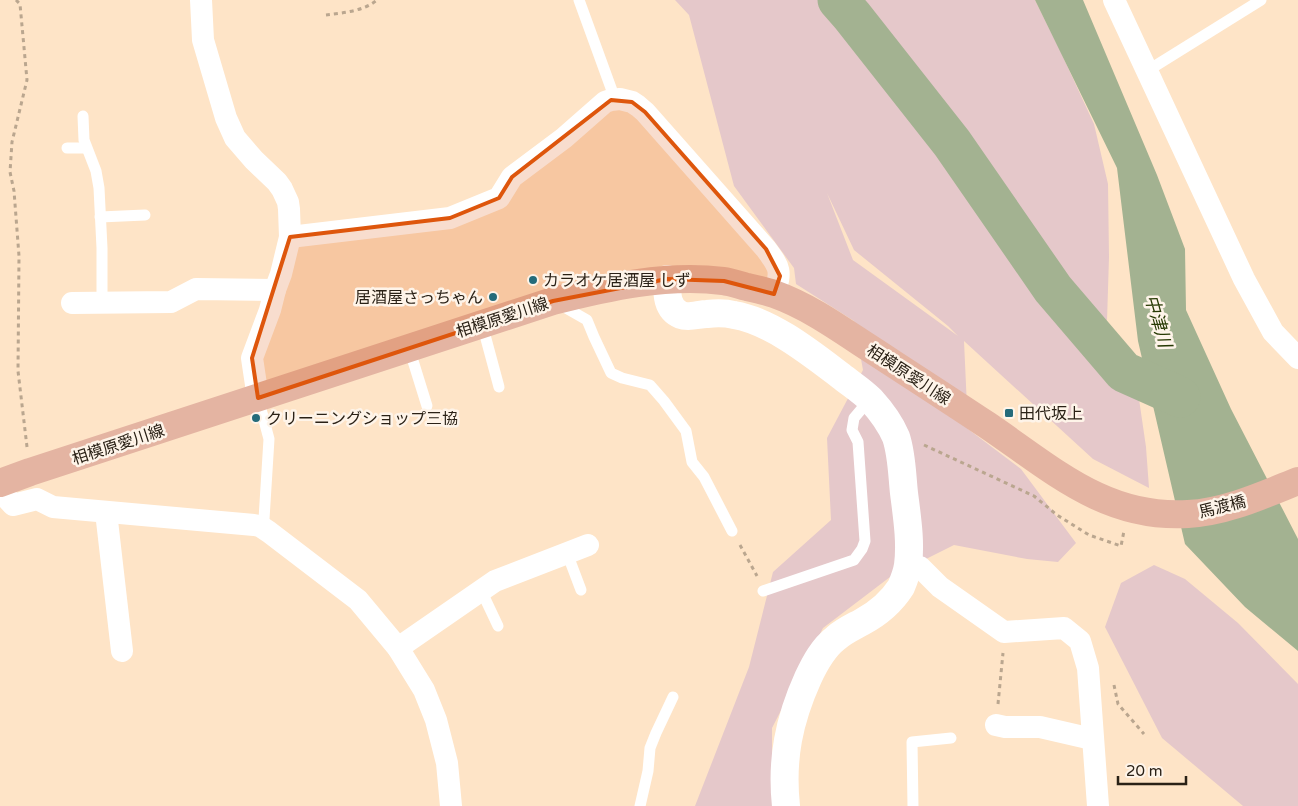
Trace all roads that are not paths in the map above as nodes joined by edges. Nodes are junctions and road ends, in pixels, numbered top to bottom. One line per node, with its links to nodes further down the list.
1 (201, 0): 12 (street)
2 (579, 0): 6 (lane)
3 (1114, 0): 5 (street)
4 (1261, 0): 5 (lane)
5 (1147, 71): 21 (street)
6 (615, 99): 12 (street); 15 (street)
7 (84, 116): 9 (lane)
8 (67, 148): 9 (lane)
9 (86, 148): 11 (lane)
10 (145, 215): 11 (lane)
11 (100, 217): 18 (lane)
12 (290, 237): 14 (street)
13 (667, 279): 15 (main road, 相模原愛川線); 16 (main road, 相模原愛川線); 24 (street)
14 (275, 290): 18 (street); 23 (street)
15 (774, 294): 28 (main road, 相模原愛川線)
16 (553, 301): 19 (main road, 相模原愛川線); 31 (lane)
17 (72, 303): 18 (street)
18 (102, 303)
19 (482, 324): 20 (main road, 相模原愛川線); 22 (lane)
20 (409, 348): 23 (main road, 相模原愛川線); 25 (lane)
21 (1298, 358)
22 (498, 386)
23 (258, 398): 27 (main road, 相模原愛川線); 30 (lane)
24 (870, 399): 34 (street); 37 (lane)
25 (427, 406)
26 (1298, 481): 28 (main road, 馬渡橋)
27 (0, 485): 29 (street)
28 (1136, 510)
29 (106, 512): 30 (street); 40 (street)
30 (260, 526): 39 (street)
31 (732, 531)
32 (588, 545): 33 (street)
33 (567, 553): 35 (street); 36 (lane)
34 (908, 565): 44 (street); 47 (street)
35 (482, 590): 38 (lane); 39 (street)
36 (581, 590)
37 (762, 591)
38 (498, 626)
39 (398, 648): 45 (street)
40 (122, 651)
41 (673, 697): 46 (lane)
42 (996, 724): 44 (street)
43 (951, 738): 48 (lane)
44 (1092, 739): 49 (street)
45 (451, 806)
46 (640, 806)
47 (786, 806)
48 (913, 806)
49 (1098, 806)

